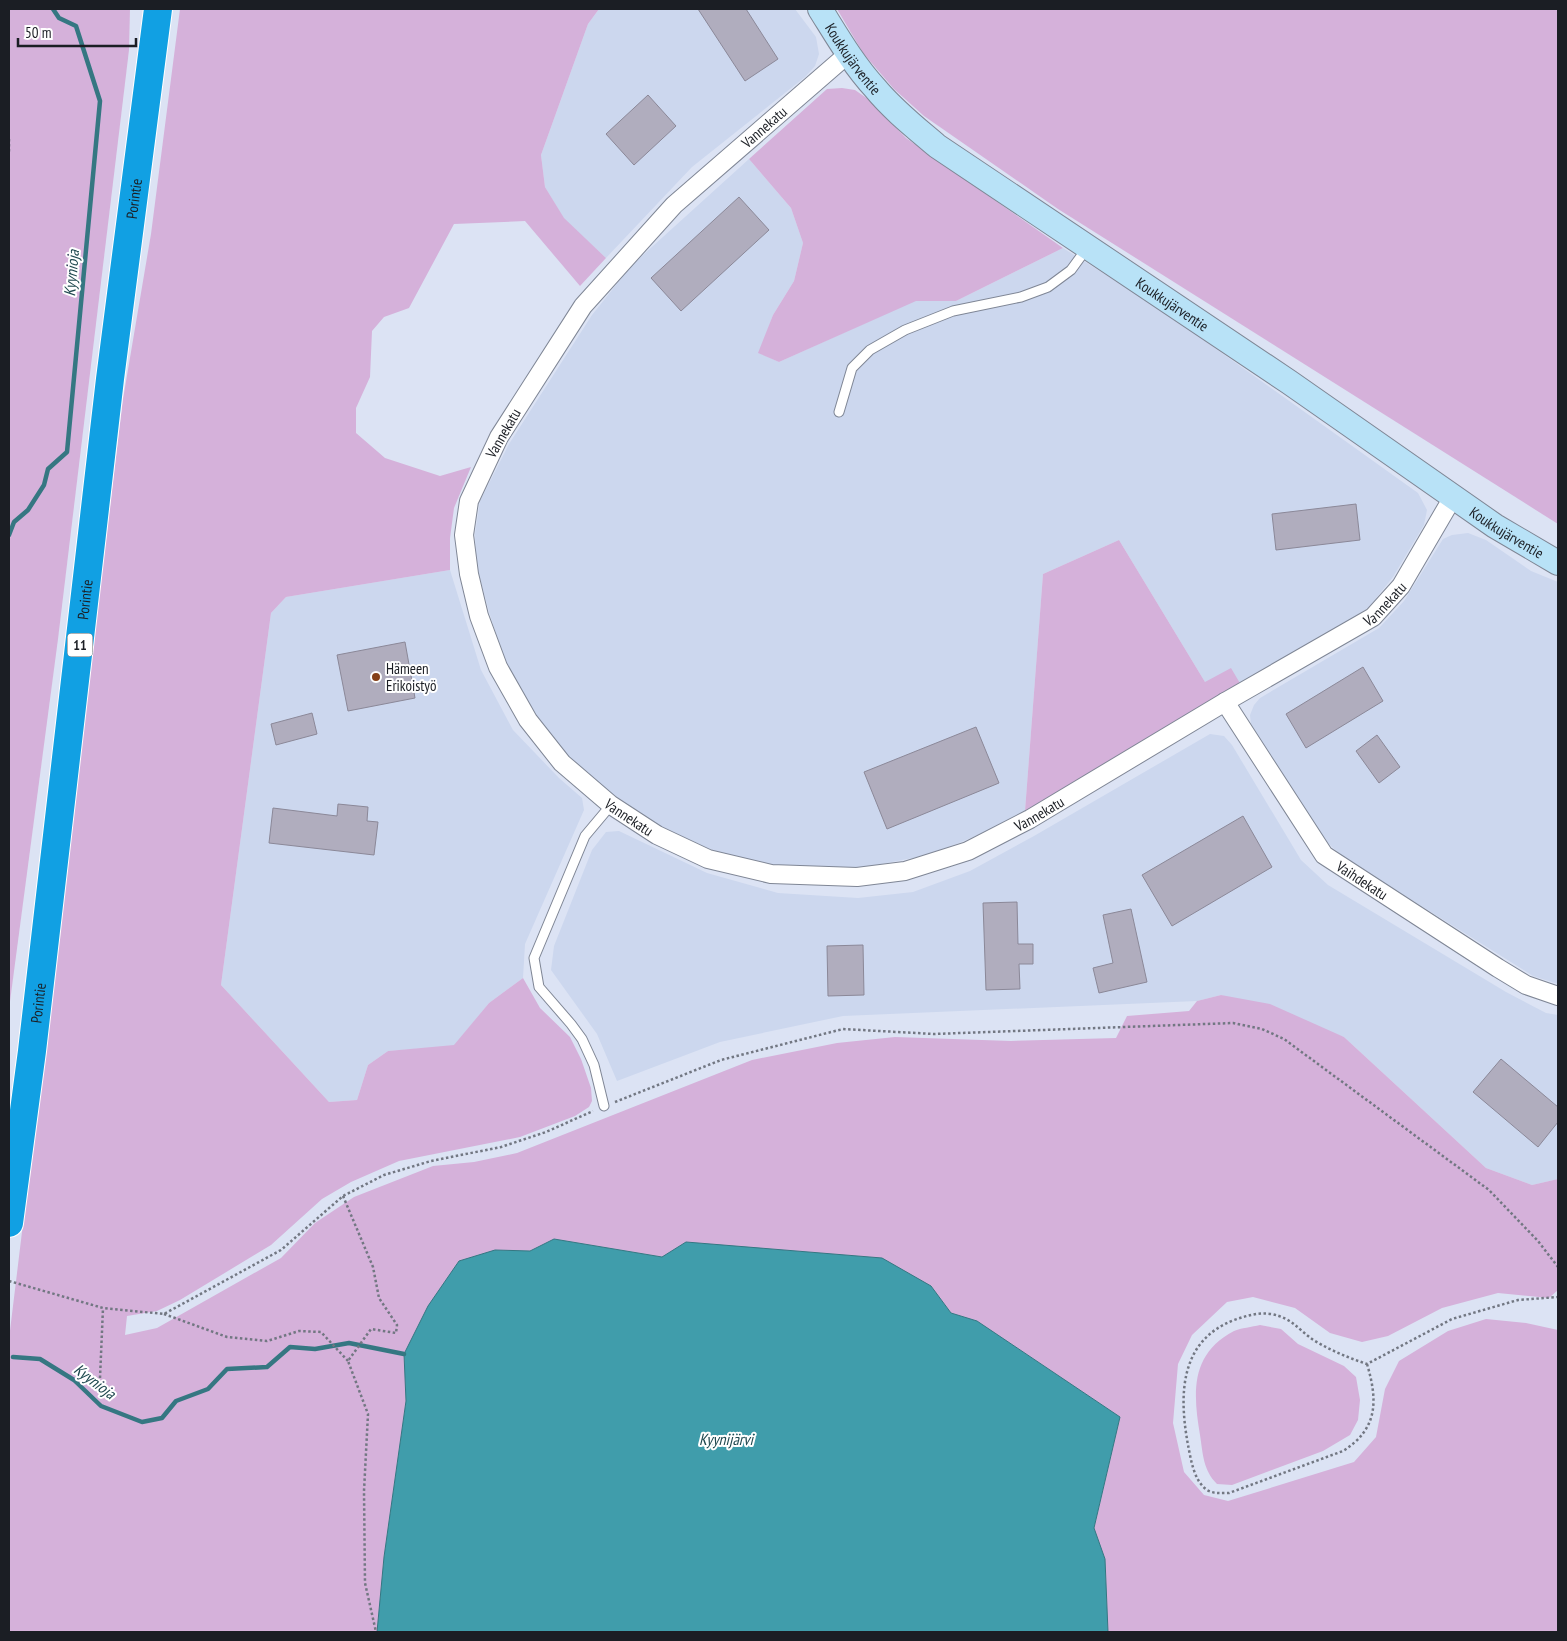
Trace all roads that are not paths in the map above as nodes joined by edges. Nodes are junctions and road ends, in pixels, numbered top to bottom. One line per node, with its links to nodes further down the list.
1 (140, 9): 5 (highway)
2 (158, 9): 5 (highway, Porintie / 11)
3 (820, 9): 4 (street, Koukkujärventie)
4 (848, 54): 6 (street, Koukkujärventie); 11 (street, Vannekatu)
5 (150, 68): 14 (highway, Porintie / 11)
6 (1087, 248): 7 (lane); 8 (street, Koukkujärventie)
7 (839, 412)
8 (1453, 497): 9 (street, Koukkujärventie); 10 (street, Vannekatu)
9 (1558, 563)
10 (1225, 702): 11 (street, Vannekatu); 12 (street, Vaihdekatu)
11 (611, 805): 13 (lane)
12 (1558, 996)
13 (604, 1106)
14 (9, 1222)

